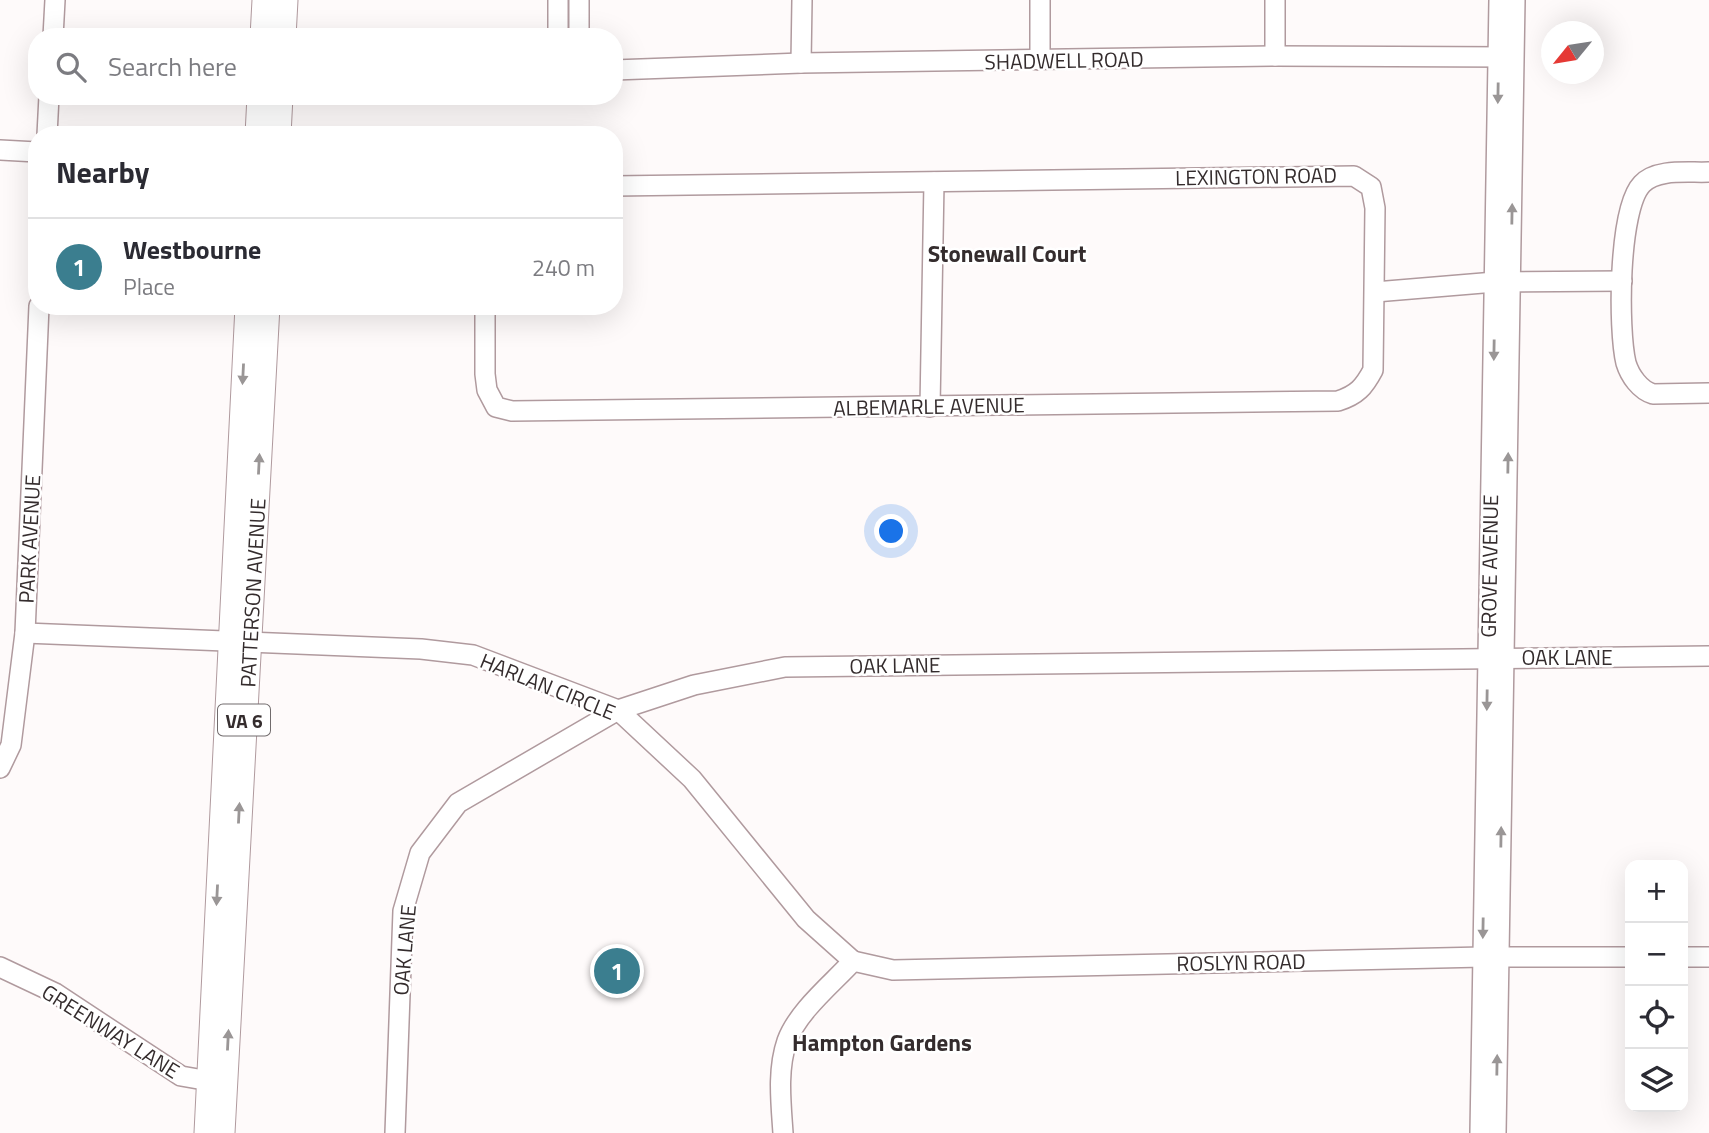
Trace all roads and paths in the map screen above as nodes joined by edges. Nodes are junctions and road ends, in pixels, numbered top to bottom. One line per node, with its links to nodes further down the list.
1 (55, 0): 11 (street)
2 (264, 0): 12 (main road)
3 (286, 0): 13 (main road)
4 (558, 0): 14 (street)
5 (579, 0): 15 (street)
6 (802, 0): 19 (street)
7 (1040, 0): 18 (street)
8 (1275, 0): 16 (street)
9 (1499, 0): 17 (street, GROVE AVENUE)
10 (1515, 0): 17 (street, GROVE AVENUE)
11 (53, 28)
12 (262, 28)
13 (284, 28)
14 (558, 28)
15 (579, 28)
16 (1275, 56): 17 (street, SHADWELL ROAD); 18 (street, SHADWELL ROAD)
17 (1506, 57): 33 (street, GROVE AVENUE)
18 (1040, 60): 19 (street, SHADWELL ROAD)
19 (802, 63): 20 (street, SHADWELL ROAD)
20 (623, 70)
21 (49, 105): 24 (street)
22 (259, 105): 25 (main road)
23 (281, 105): 26 (main road)
24 (48, 126)
25 (257, 126)
26 (279, 126)
27 (0, 150): 28 (street)
28 (28, 152)
29 (1709, 172): 32 (street)
30 (934, 182): 31 (street, LEXINGTON ROAD); 34 (street, LEXINGTON ROAD); 40 (street)
31 (623, 186)
32 (1622, 281): 33 (street); 39 (street)
33 (1503, 282): 34 (street); 44 (street, GROVE AVENUE)
34 (1375, 292): 40 (street, ALBEMARLE AVENUE)
35 (39, 315): 41 (street, PARK AVENUE)
36 (247, 315): 42 (main road, PATTERSON AVENUE / VA 6, one-way to 42)
37 (267, 315): 42 (main road, PATTERSON AVENUE / VA 6, one-way to 37)
38 (485, 315): 40 (street, ALBEMARLE AVENUE)
39 (1709, 393)
40 (930, 407)
41 (25, 633): 42 (street, HARLAN CIRCLE); 46 (street, PARK AVENUE)
42 (238, 644): 45 (street, HARLAN CIRCLE); 53 (main road, PATTERSON AVENUE / VA 6)
43 (1709, 656): 44 (street, OAK LANE)
44 (1496, 657): 45 (street, OAK LANE); 47 (street, GROVE AVENUE)
45 (618, 710): 51 (street, HARLAN CIRCLE); 56 (street, OAK LANE)
46 (0, 768)
47 (1491, 957): 48 (street, ROSLYN ROAD); 51 (street, ROSLYN ROAD); 58 (street, GROVE AVENUE); 59 (street, GROVE AVENUE, one-way to 47)
48 (1625, 957)
49 (1688, 957): 50 (street)
50 (1709, 957)
51 (853, 961): 57 (street)
52 (0, 967): 53 (street, GREENWAY LANE)
53 (217, 1083): 54 (main road, PATTERSON AVENUE / VA 6); 55 (main road, PATTERSON AVENUE / VA 6)
54 (206, 1133)
55 (223, 1133)
56 (395, 1133)
57 (783, 1133)
58 (1480, 1133)
59 (1496, 1133)

